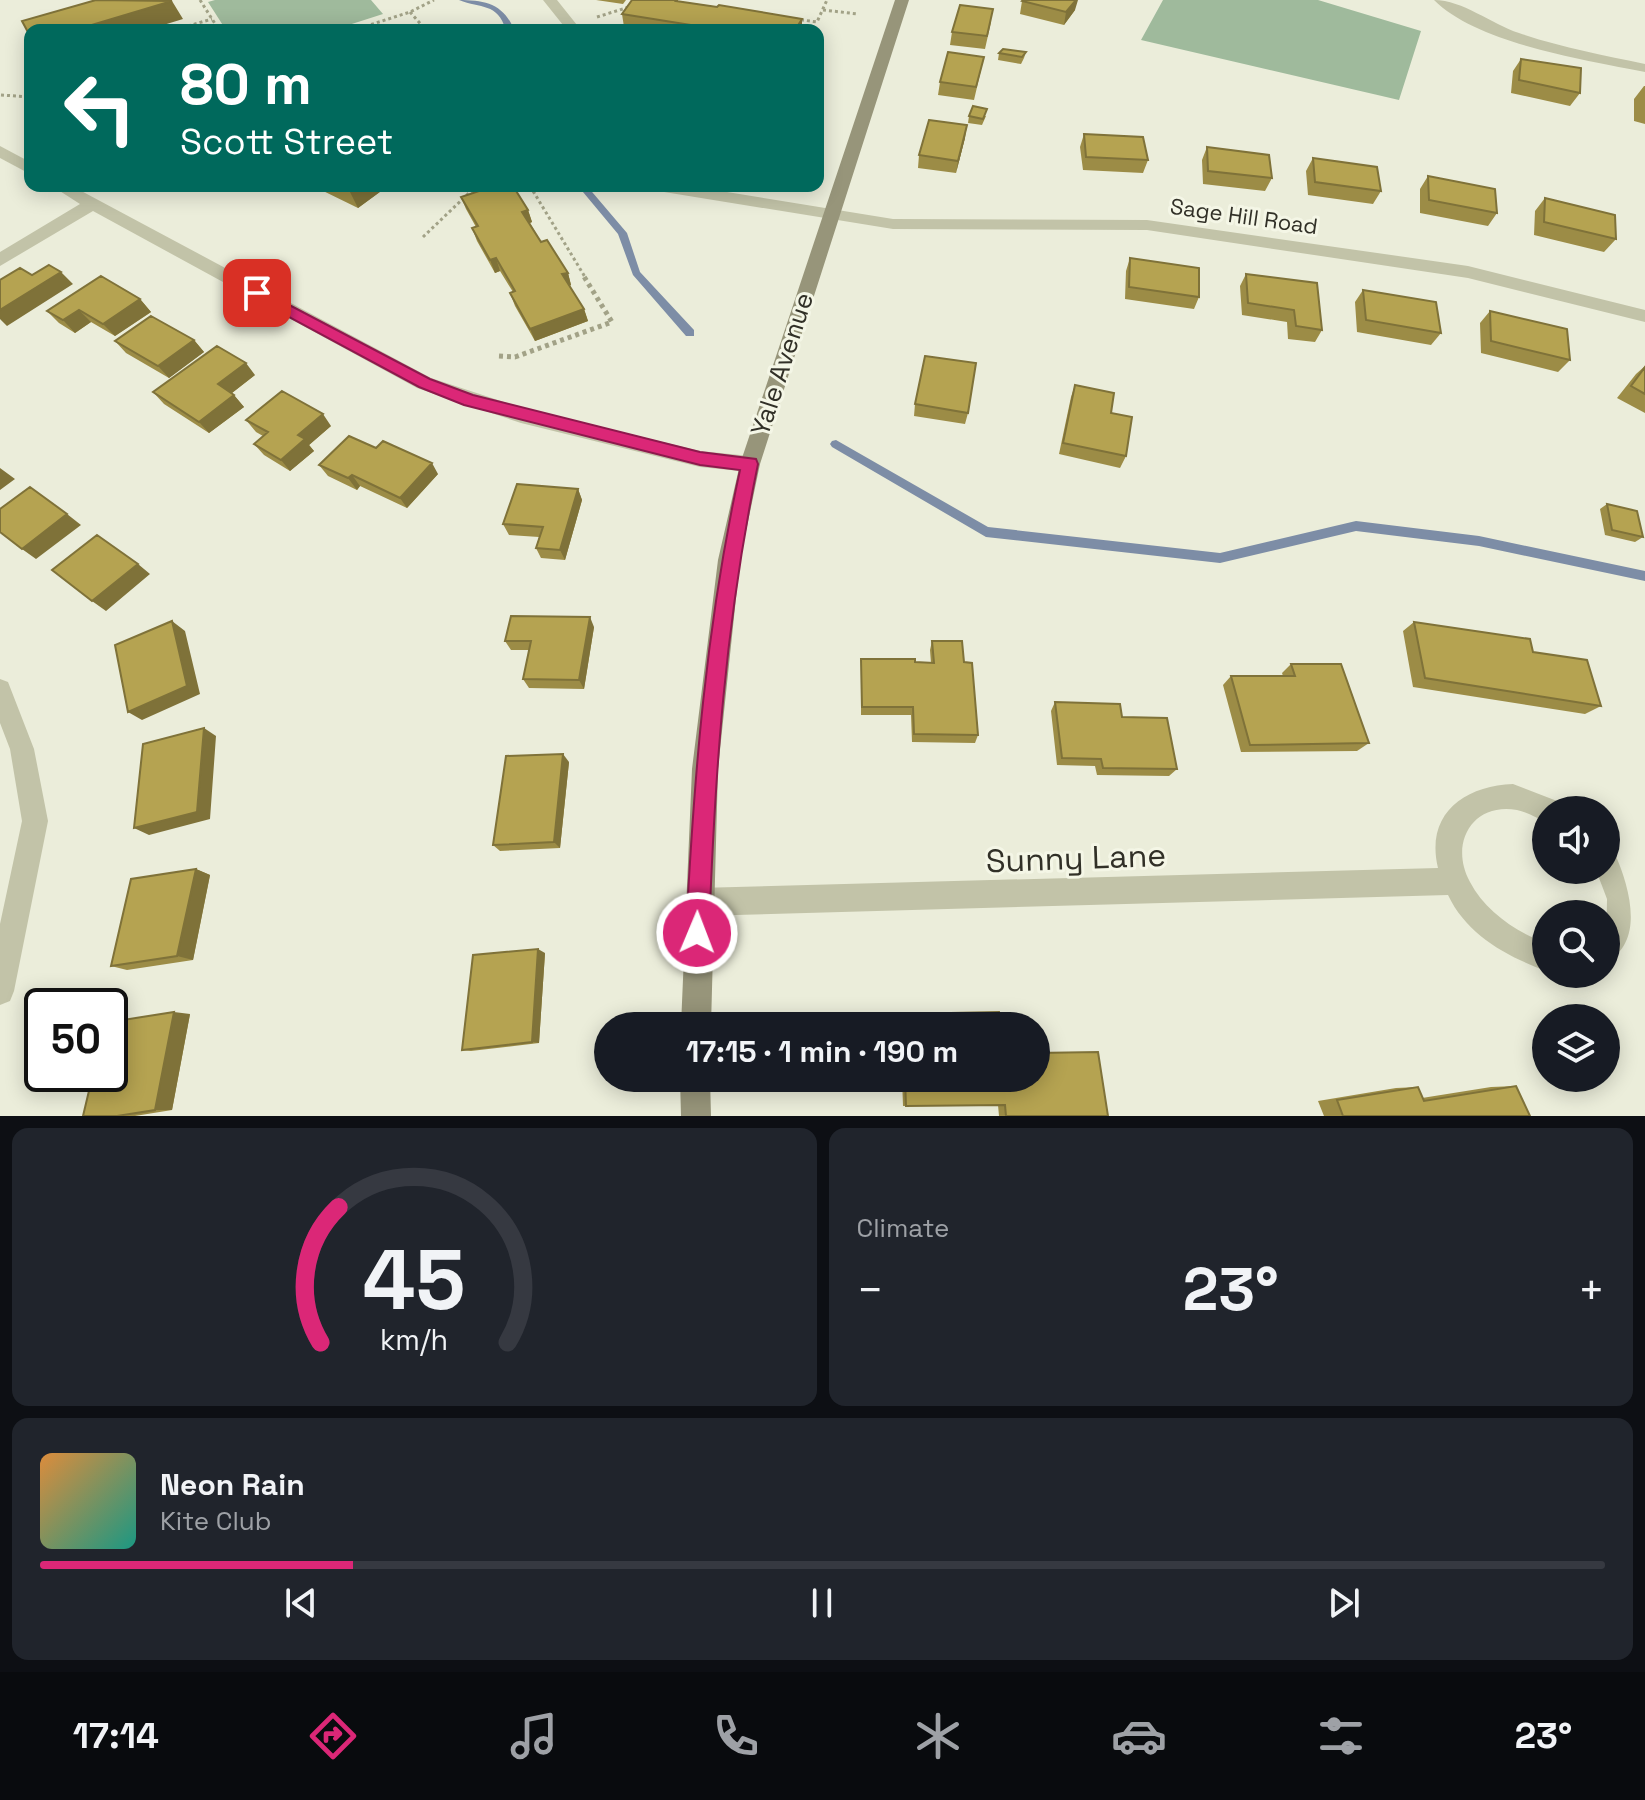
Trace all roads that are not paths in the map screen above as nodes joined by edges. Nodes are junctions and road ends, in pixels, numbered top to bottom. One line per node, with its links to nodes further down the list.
1 (550, 0): 4 (street)
2 (902, 0): 11 (main road, Yale Avenue)
3 (1441, 0): 5 (street)
4 (568, 24)
5 (1645, 68)
6 (0, 151): 7 (street)
7 (24, 165)
8 (71, 192): 10 (street)
9 (694, 192): 11 (street, Sage Hill Road)
10 (92, 204): 12 (street); 14 (street)
11 (830, 215): 13 (street, Sage Hill Road); 14 (main road, Yale Avenue)
12 (0, 260)
13 (1645, 316)
14 (750, 464): 19 (main road, Yale Avenue)
15 (0, 690): 22 (street)
16 (1532, 804): 17 (street)
17 (1455, 881): 19 (street, Sunny Lane); 21 (street)
18 (1615, 884): 20 (street)
19 (698, 902): 23 (main road, Yale Avenue)
20 (1620, 916)
21 (1532, 953)
22 (0, 991)
23 (696, 1012)
24 (695, 1092): 25 (main road)
25 (696, 1116)

